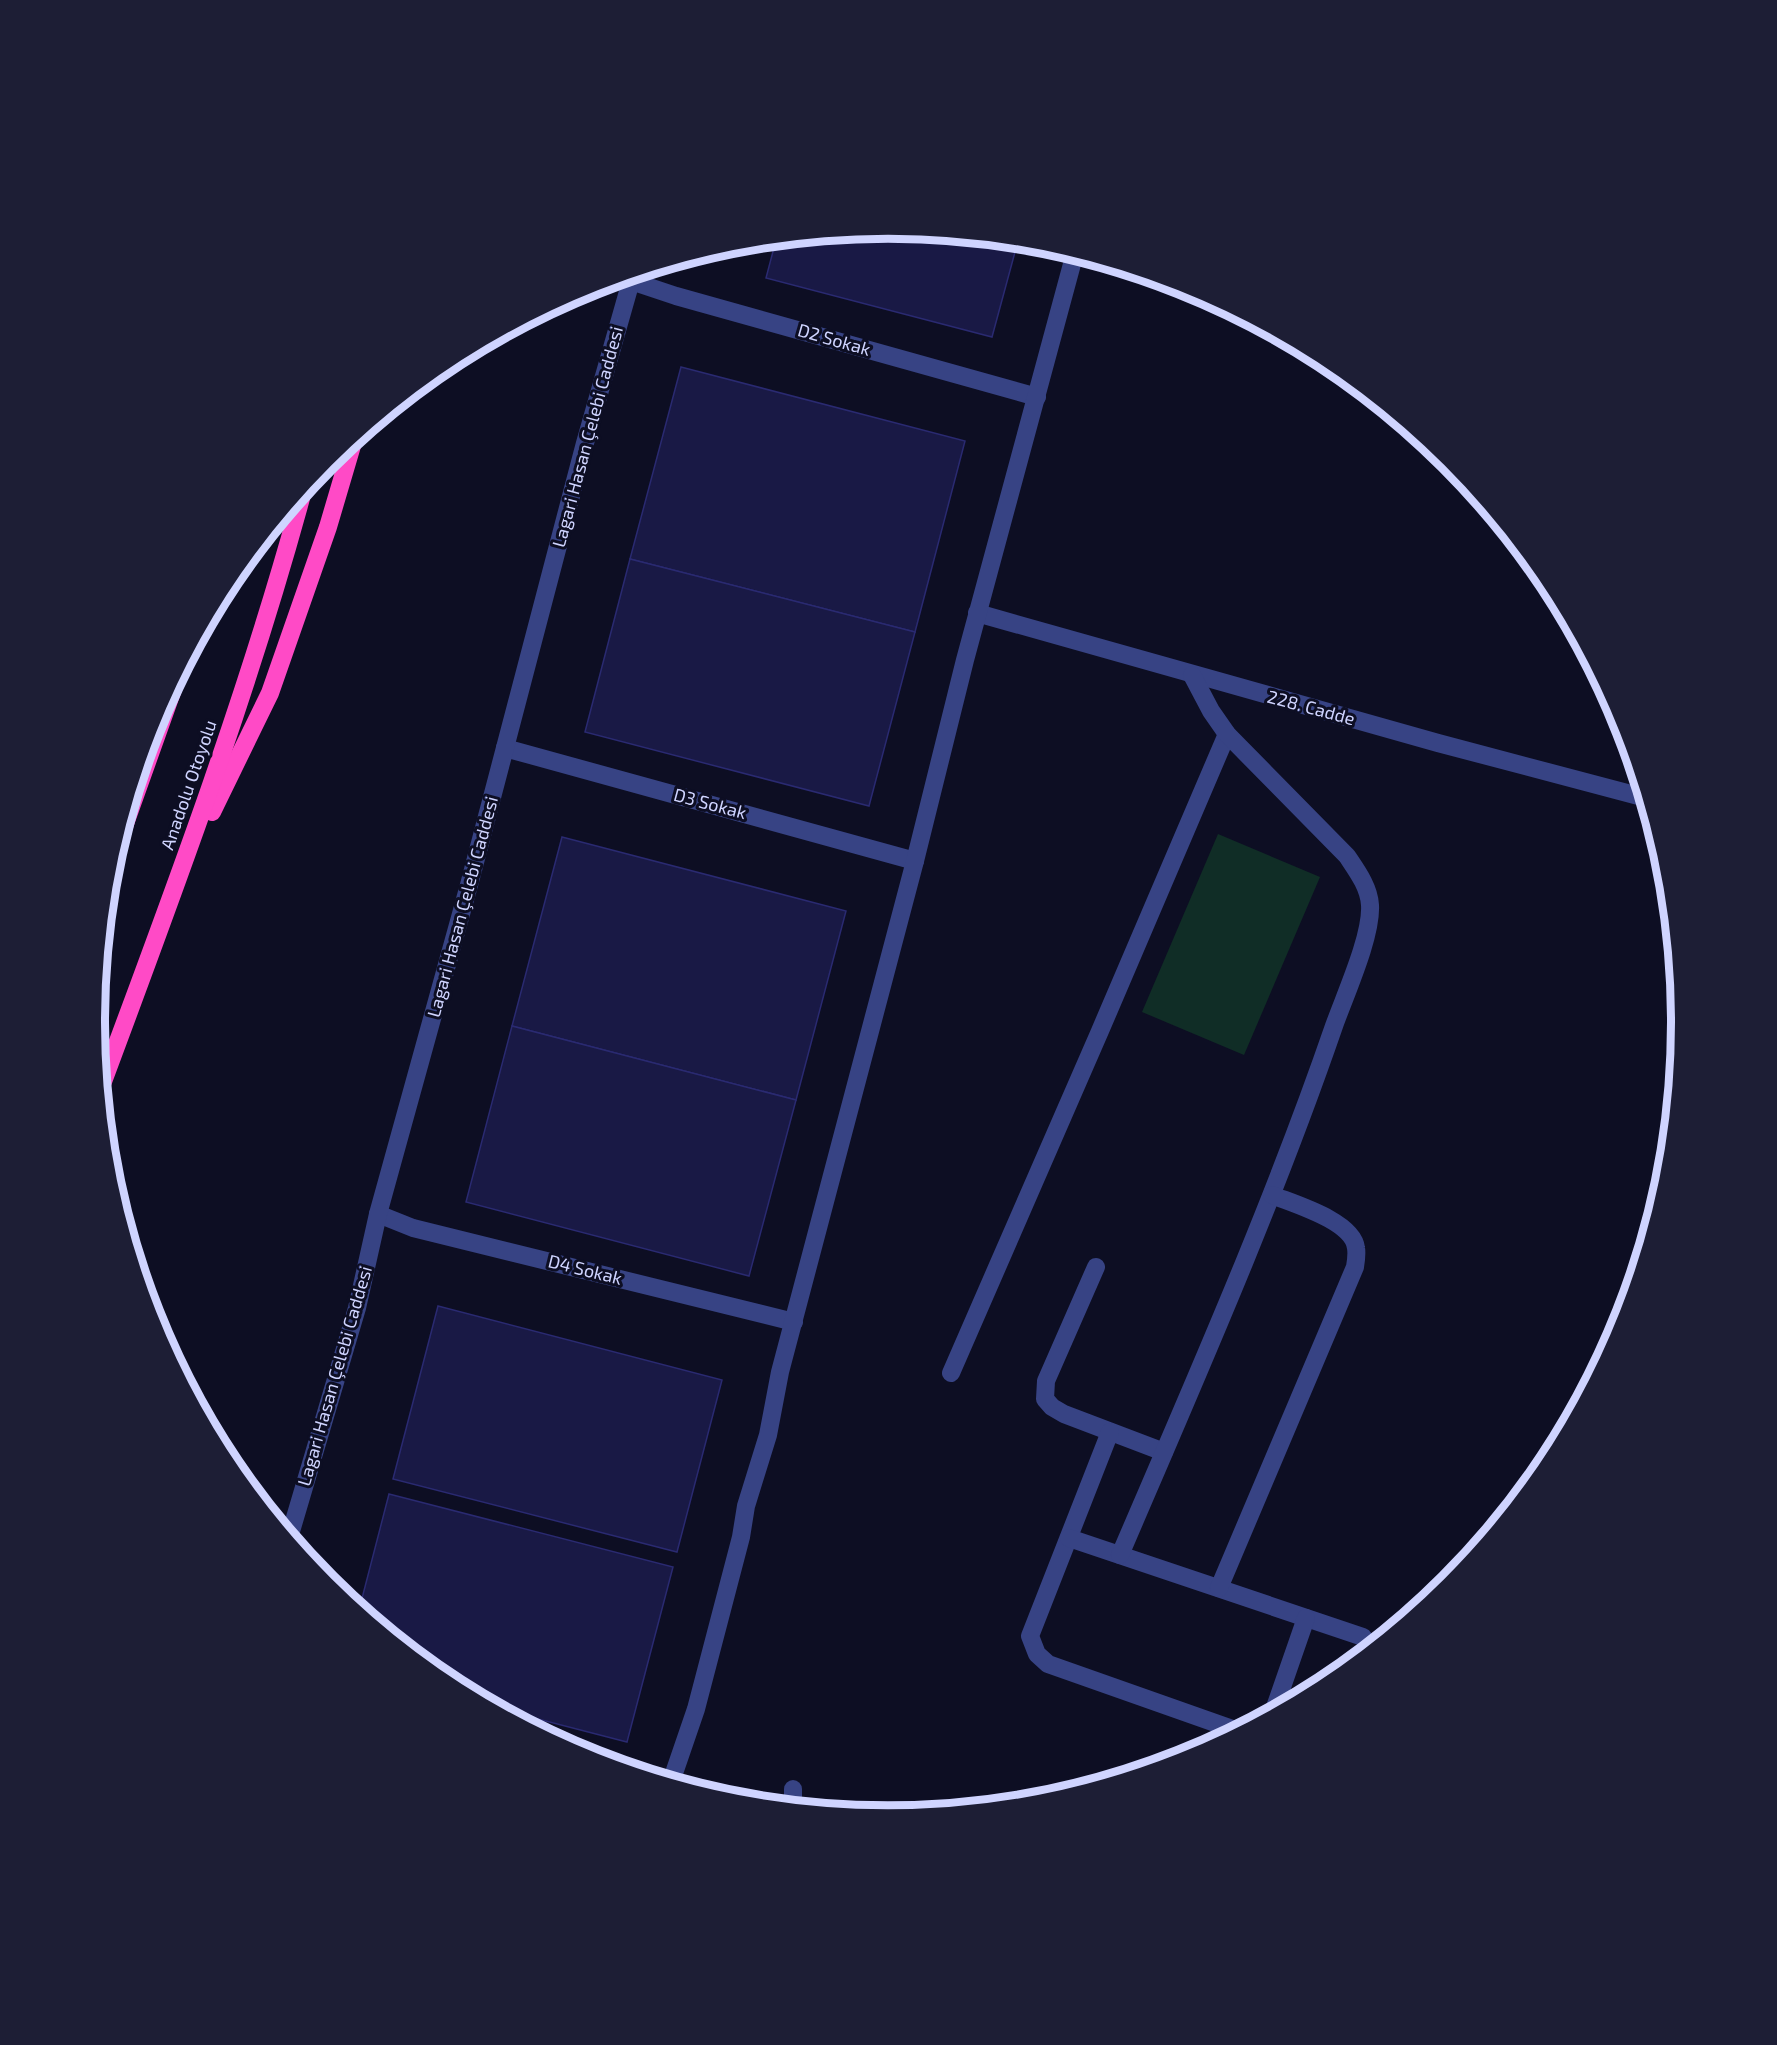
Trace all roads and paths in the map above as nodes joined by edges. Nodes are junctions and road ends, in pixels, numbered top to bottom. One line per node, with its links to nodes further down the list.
1 (1073, 262): 4 (street)
2 (638, 281): 4 (street, D2 Sokak)
3 (630, 283): 10 (street, Lagari Hasan Çelebi Caddesi)
4 (1037, 397): 7 (street)
5 (350, 454): 13 (highway)
6 (298, 507): 13 (highway, Anadolu Otoyolu)
7 (977, 613): 8 (street, 228. Cadde); 12 (street)
8 (1192, 675): 9 (street); 11 (street, 228. Cadde)
9 (1227, 734): 15 (street); 19 (street)
10 (505, 748): 12 (street, D3 Sokak); 16 (street, Lagari Hasan Çelebi Caddesi)
11 (1638, 796)
12 (915, 861): 18 (street)
13 (176, 886): 14 (highway, Anadolu Otoyolu)
14 (107, 1071)
15 (1272, 1195): 21 (street); 25 (street)
16 (378, 1214): 18 (street, D4 Sokak); 22 (street, Lagari Hasan Çelebi Caddesi)
17 (1096, 1267): 20 (street)
18 (794, 1322): 30 (street)
19 (951, 1373)
20 (1110, 1432): 21 (street); 23 (street)
21 (1164, 1452): 24 (street)
22 (291, 1530)
23 (1069, 1538): 24 (street); 29 (street)
24 (1120, 1555): 25 (street)
25 (1219, 1588): 26 (street)
26 (1306, 1618): 27 (street); 28 (street)
27 (1363, 1637)
28 (1277, 1703)
29 (1229, 1728)
30 (673, 1775)

